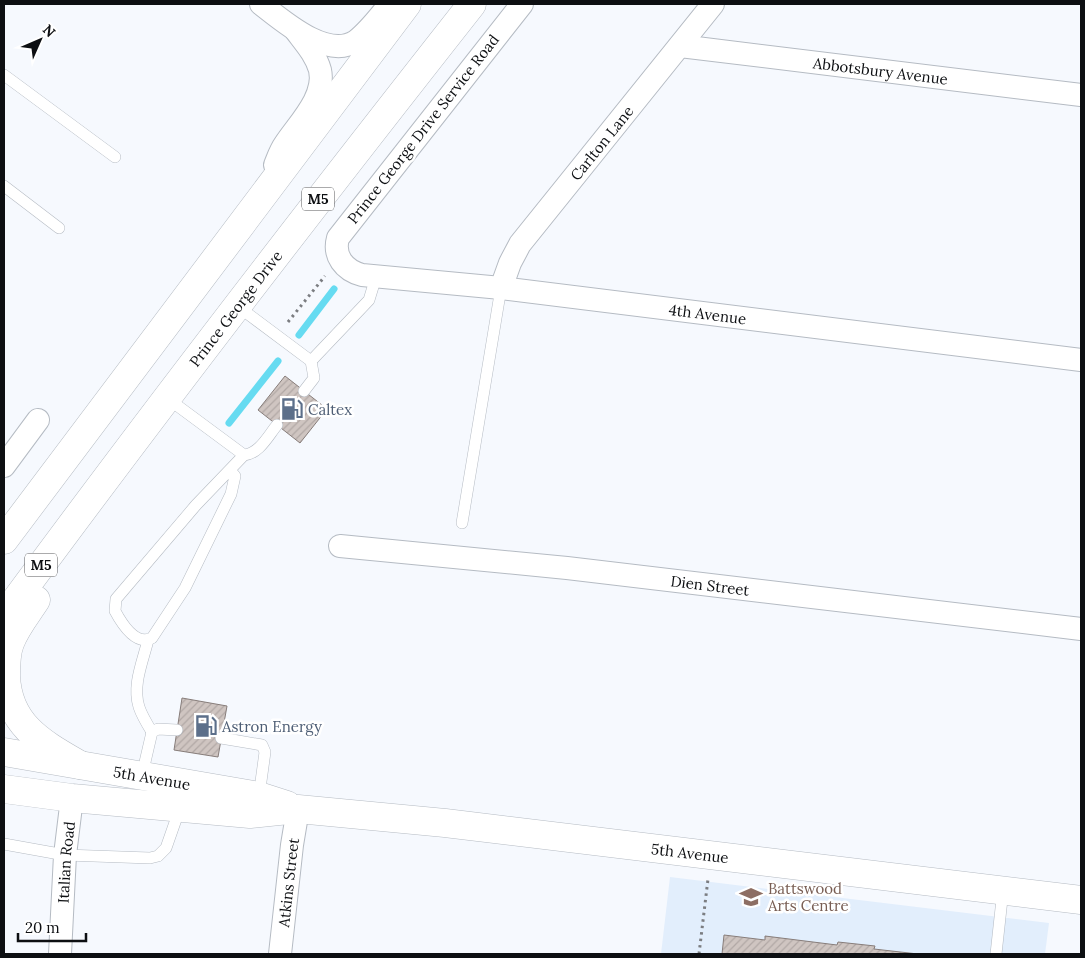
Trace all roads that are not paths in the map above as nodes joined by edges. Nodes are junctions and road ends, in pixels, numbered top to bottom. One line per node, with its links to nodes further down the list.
1 (261, 4): 7 (street)
2 (390, 4): 7 (street)
3 (407, 4): 13 (main road)
4 (472, 4): 18 (main road, Prince George Drive / M5)
5 (522, 4): 15 (street, Prince George Drive Service Road)
6 (713, 4): 8 (street, Carlton Lane)
7 (296, 31): 13 (street)
8 (680, 46): 10 (street, Abbotsbury Avenue); 17 (street, Carlton Lane)
9 (4, 75): 11 (lane)
10 (1081, 95)
11 (116, 157)
12 (4, 186): 14 (lane)
13 (257, 205): 30 (main road)
14 (59, 228)
15 (332, 267): 16 (street, 4th Avenue)
16 (376, 277): 17 (street, 4th Avenue); 20 (lane)
17 (501, 288): 19 (street, 4th Avenue); 29 (lane)
18 (236, 305): 20 (lane); 22 (main road, Prince George Drive / M5)
19 (1081, 360)
20 (310, 361): 21 (lane)
21 (304, 391)
22 (167, 398): 25 (lane); 28 (main road, Prince George Drive / M5)
23 (38, 420): 26 (street)
24 (277, 425): 25 (lane)
25 (244, 455): 27 (lane)
26 (4, 466)
27 (230, 470): 34 (lane); 34 (lane)
28 (78, 514): 32 (main road, Prince George Drive / M5); 39 (main road)
29 (462, 523)
30 (4, 540)
31 (340, 546): 33 (street, Dien Street)
32 (4, 616)
33 (1081, 629)
34 (148, 640): 36 (lane)
35 (177, 730): 36 (lane)
36 (152, 732): 40 (lane)
37 (222, 738): 42 (lane)
38 (4, 752): 39 (main road, 5th Avenue)
39 (80, 765): 40 (main road, 5th Avenue)
40 (142, 776): 42 (main road, 5th Avenue)
41 (4, 789): 43 (main road, 5th Avenue)
42 (259, 796): 45 (main road, 5th Avenue)
43 (72, 798): 44 (main road, 5th Avenue); 47 (street, Italian Road)
44 (180, 808): 45 (main road, 5th Avenue); 47 (lane)
45 (298, 809): 48 (main road, 5th Avenue); 51 (street, Atkins Street)
46 (4, 844): 47 (lane)
47 (65, 855): 50 (street, Italian Road)
48 (1003, 890): 49 (main road, 5th Avenue); 52 (lane)
49 (1081, 900)
50 (60, 954)
51 (280, 954)
52 (996, 954)

